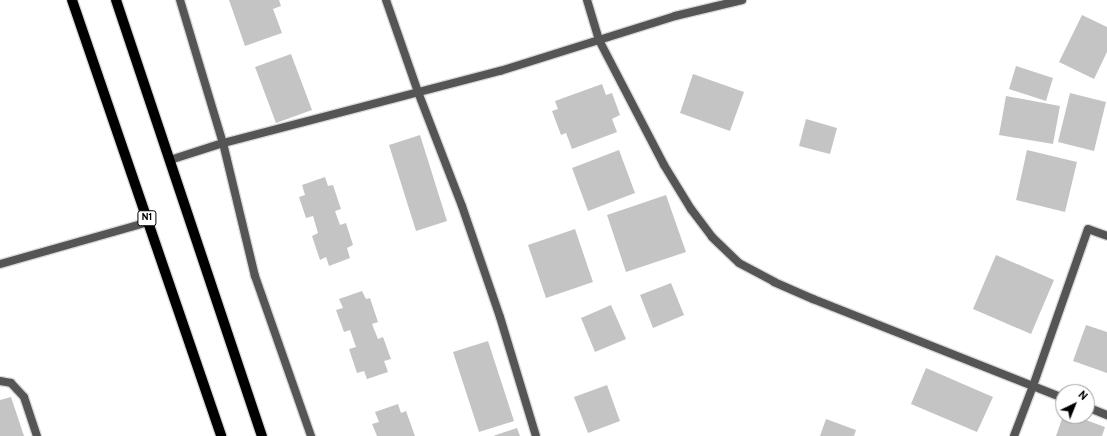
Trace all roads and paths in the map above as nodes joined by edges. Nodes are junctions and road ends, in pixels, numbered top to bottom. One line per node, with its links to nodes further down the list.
1 (72, 0): 11 (main road, N1)
2 (116, 0): 10 (main road)
3 (180, 0): 9 (street)
4 (386, 0): 8 (street)
5 (586, 0): 7 (street)
6 (742, 0): 7 (street)
7 (599, 40): 8 (street); 15 (street)
8 (418, 92): 9 (street); 23 (street)
9 (223, 143): 10 (street); 22 (street)
10 (170, 160): 21 (main road)
11 (148, 222): 13 (street); 20 (main road, N1)
12 (1107, 236): 15 (street)
13 (0, 264)
14 (0, 381): 19 (street)
15 (1033, 386): 16 (street); 24 (street)
16 (1055, 395)
17 (1095, 410): 18 (street)
18 (1107, 415)
19 (37, 436)
20 (221, 436)
21 (262, 436)
22 (311, 436)
23 (536, 436)
24 (1014, 436)

